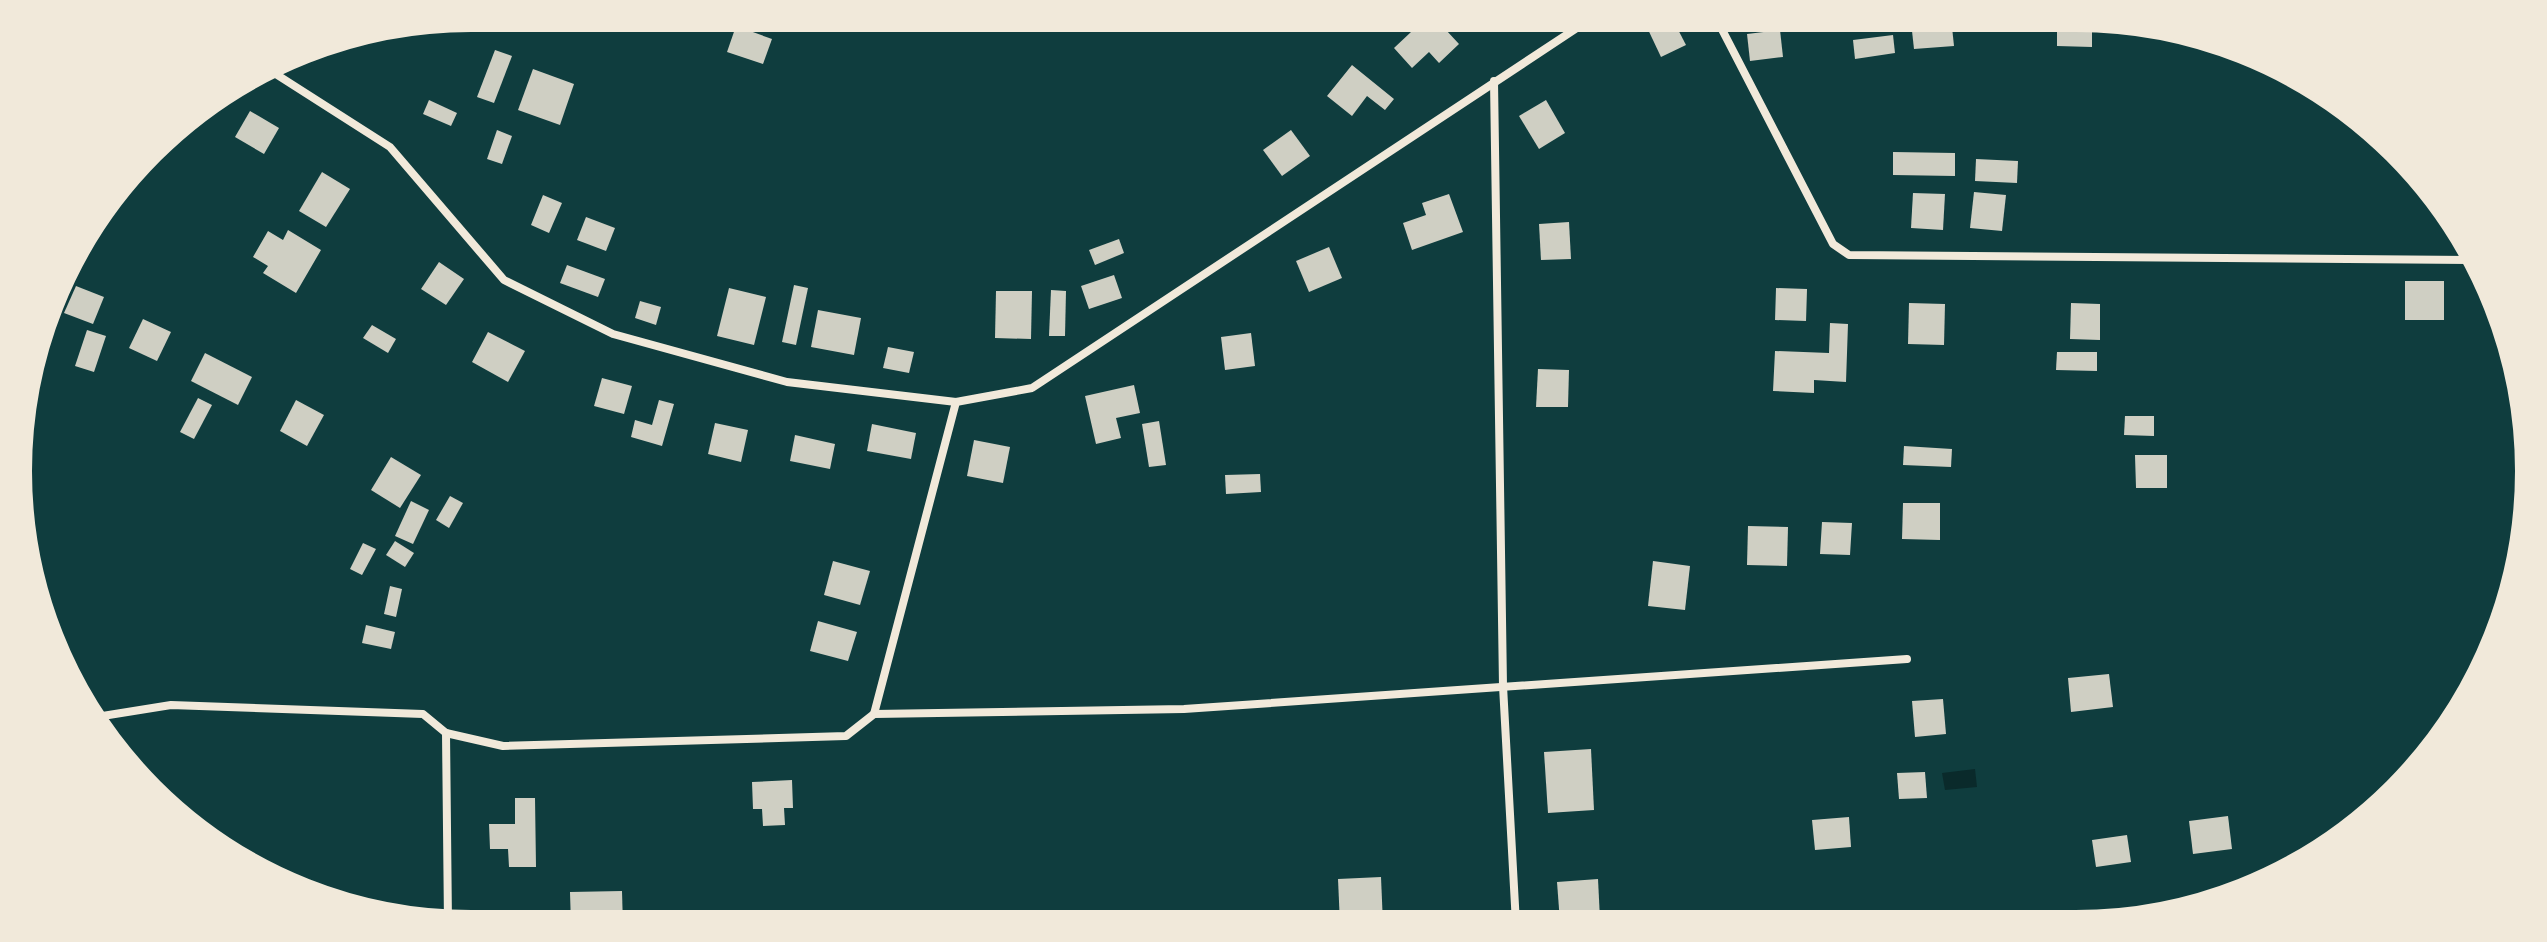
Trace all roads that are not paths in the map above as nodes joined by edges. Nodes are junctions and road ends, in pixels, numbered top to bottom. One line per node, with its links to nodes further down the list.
1 (1573, 30): 4 (street)
2 (1722, 30): 5 (street)
3 (277, 75): 6 (street)
4 (1494, 81): 6 (street); 8 (street)
5 (2463, 260)
6 (956, 402): 9 (street)
7 (1907, 659): 8 (street)
8 (1503, 686): 9 (street); 13 (street)
9 (874, 714): 11 (street)
10 (104, 716): 11 (street)
11 (446, 733): 12 (street)
12 (448, 911)
13 (1515, 912)

